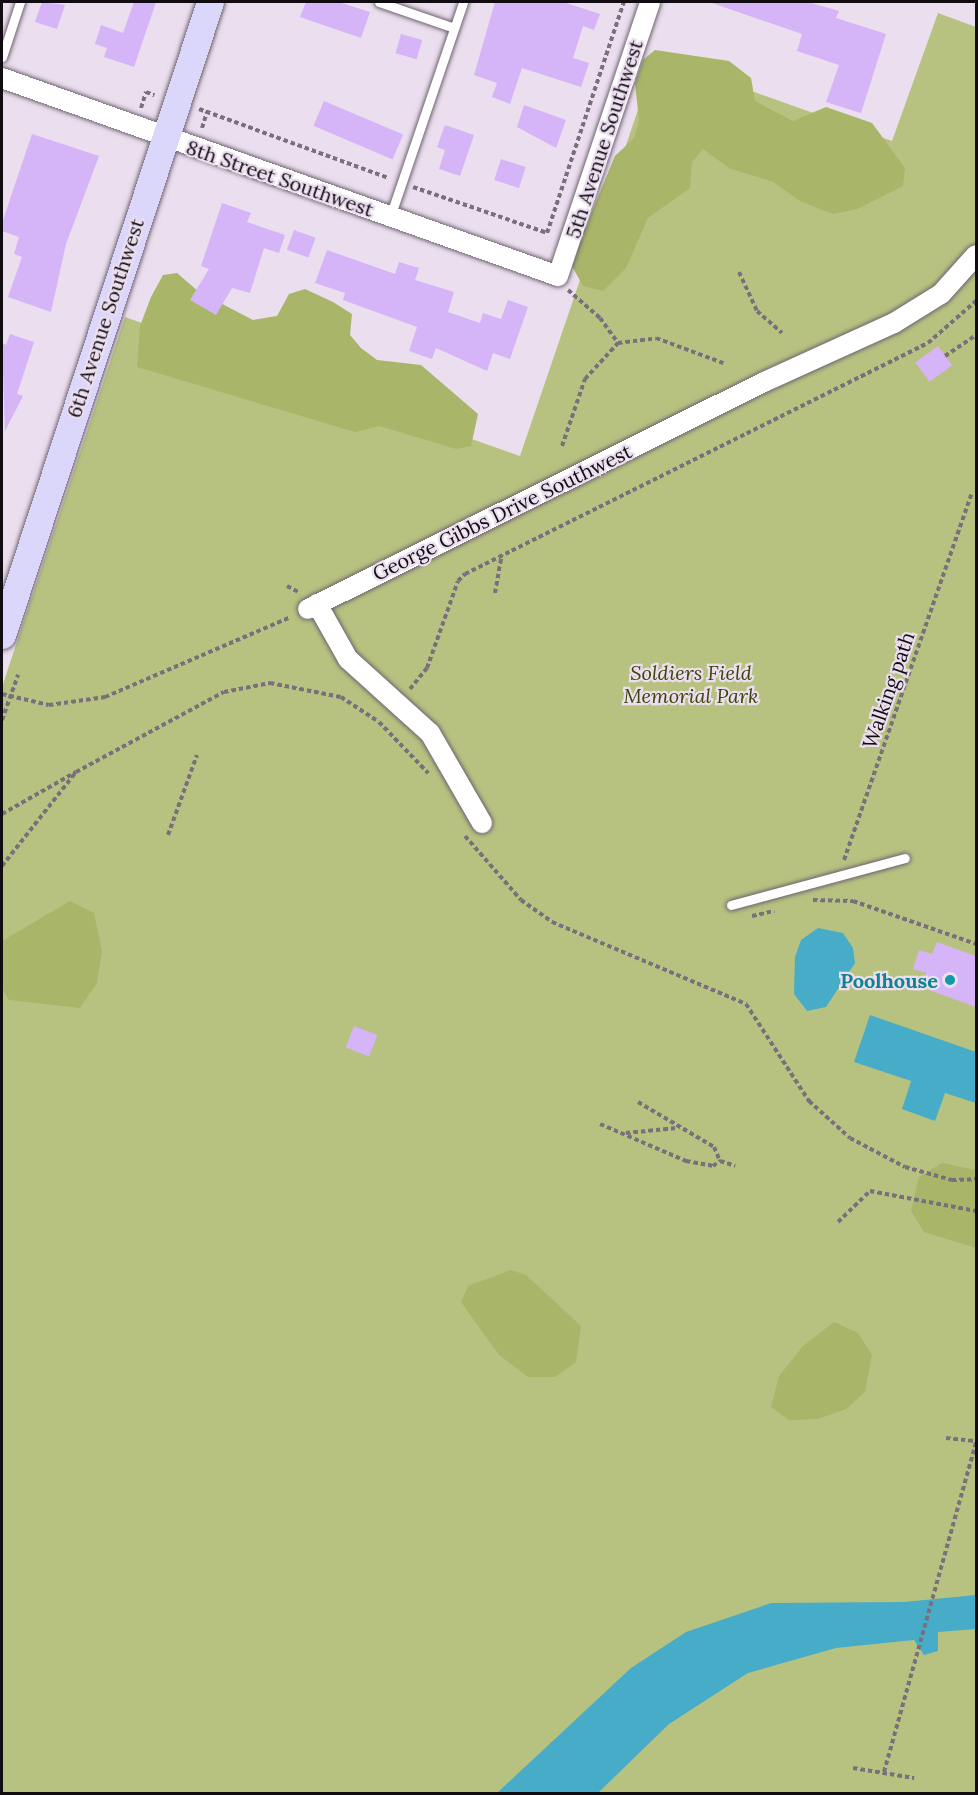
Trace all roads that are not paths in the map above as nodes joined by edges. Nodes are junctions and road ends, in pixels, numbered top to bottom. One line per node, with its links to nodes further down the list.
1 (20, 2): 7 (lane)
2 (210, 2): 9 (street, 6th Avenue Southwest)
3 (379, 2): 6 (lane)
4 (463, 2): 6 (lane)
5 (650, 2): 12 (street, 5th Avenue Southwest)
6 (454, 28): 10 (lane)
7 (2, 57)
8 (2, 78): 9 (street, 8th Street Southwest)
9 (164, 137): 10 (street, 8th Street Southwest); 13 (street, 6th Avenue Southwest)
10 (390, 217): 12 (street, 8th Street Southwest)
11 (976, 255): 14 (street, George Gibbs Drive Southwest)
12 (558, 276)
13 (2, 635)
14 (482, 823)
15 (905, 858): 16 (lane)
16 (731, 905)

